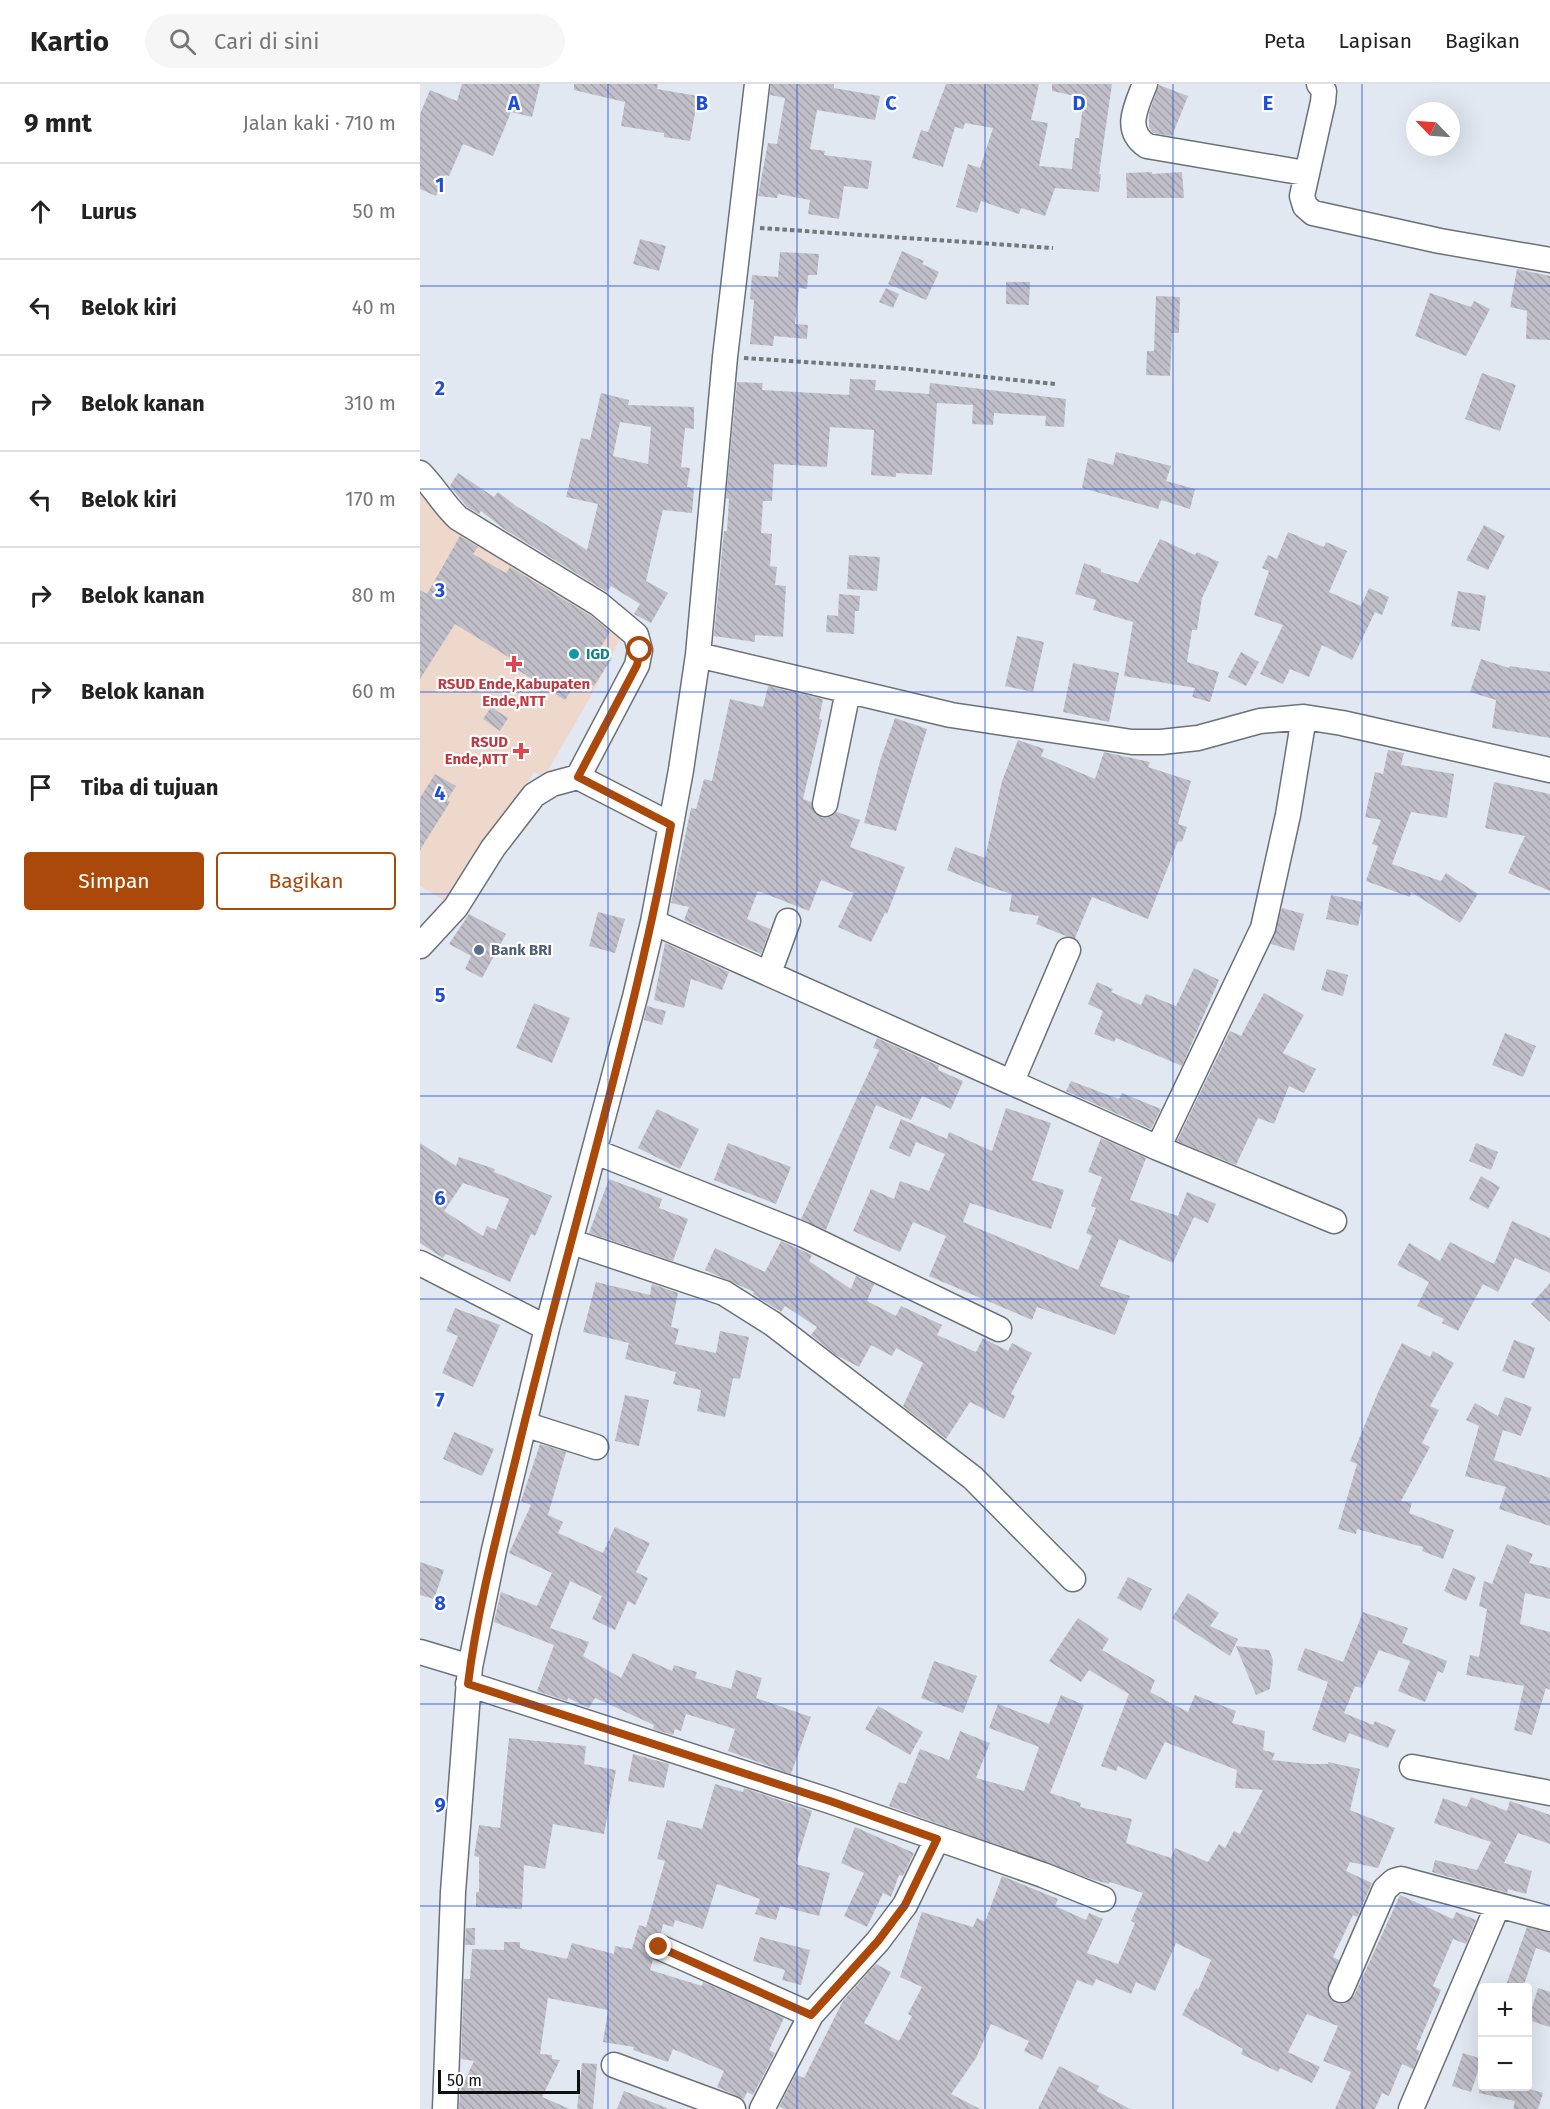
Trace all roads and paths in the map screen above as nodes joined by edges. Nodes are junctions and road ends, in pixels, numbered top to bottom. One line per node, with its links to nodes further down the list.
1 (757, 84): 5 (street)
2 (1145, 84): 4 (street)
3 (1318, 84): 4 (street)
4 (1305, 173): 7 (street)
5 (741, 226): 6 (path); 8 (street)
6 (1053, 248)
7 (1550, 260)
8 (725, 357): 9 (path); 11 (street)
9 (1054, 384)
10 (420, 473): 15 (street)
11 (698, 655): 12 (street); 17 (street)
12 (848, 691): 13 (street); 16 (street)
13 (1304, 717): 14 (street); 24 (street)
14 (1550, 770)
15 (578, 777): 17 (street); 20 (street)
16 (825, 804)
17 (671, 825): 18 (street)
18 (653, 921): 22 (street); 25 (street)
19 (788, 921): 22 (street)
20 (420, 946)
21 (1068, 950): 23 (street)
22 (769, 973): 23 (street)
23 (1012, 1081): 24 (street)
24 (1158, 1148): 26 (street)
25 (596, 1152): 27 (street); 30 (street)
26 (1334, 1221)
27 (572, 1242): 29 (street); 33 (street)
28 (420, 1263): 29 (street)
29 (547, 1328): 31 (street)
30 (999, 1329)
31 (524, 1424): 32 (street); 35 (street)
32 (596, 1447)
33 (1073, 1579)
34 (420, 1652): 35 (street)
35 (469, 1676): 38 (street); 46 (street)
36 (1412, 1767): 37 (street)
37 (1550, 1793)
38 (937, 1839): 39 (street); 44 (street)
39 (1102, 1899)
40 (1498, 1905): 41 (street); 43 (street); 49 (street)
41 (1550, 1919)
42 (659, 1947): 44 (street)
43 (1341, 1990)
44 (811, 2015): 48 (street)
45 (614, 2065): 47 (street)
46 (445, 2109)
47 (734, 2109)
48 (762, 2109)
49 (1411, 2109)

